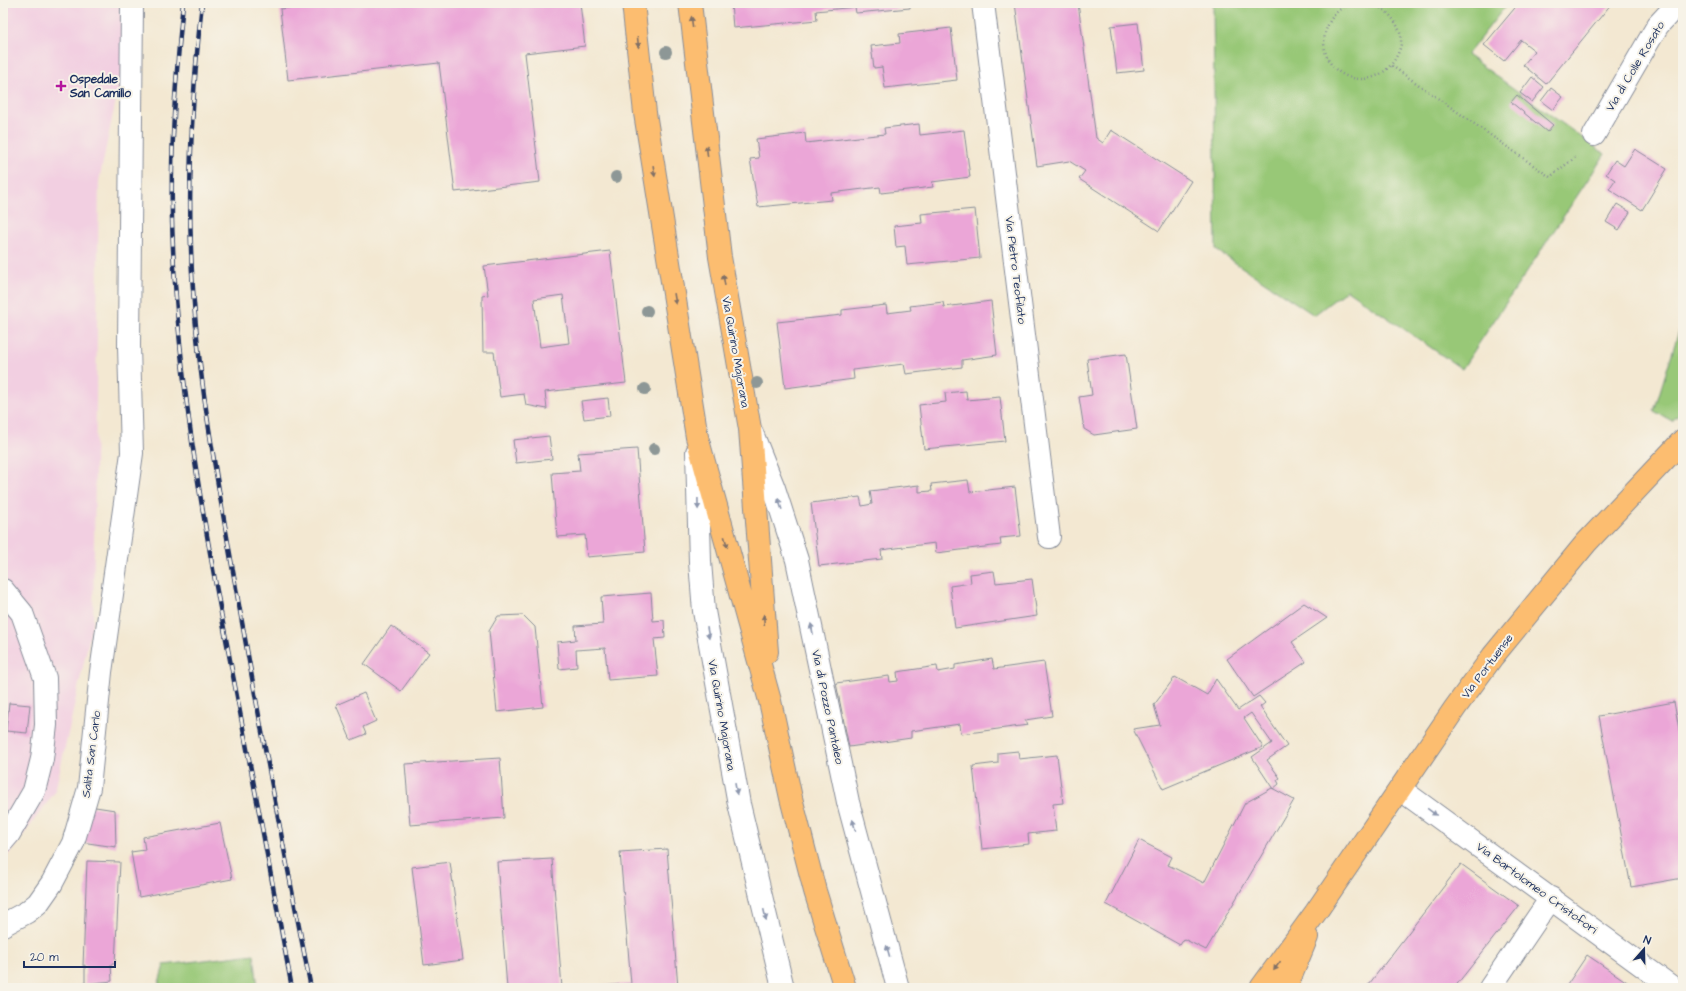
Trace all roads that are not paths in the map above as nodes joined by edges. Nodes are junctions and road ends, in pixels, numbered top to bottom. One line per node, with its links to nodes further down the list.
1 (132, 3): 17 (street, Salita San Carlo)
2 (633, 3): 8 (main road, Via Quirino Majorana, one-way to 8)
3 (690, 3): 7 (main road, Via Quirino Majorana, one-way to 3)
4 (983, 3): 10 (street, Via Pietro Teofilato)
5 (1683, 6): 6 (street, Via di Colle Rosato)
6 (1594, 135)
7 (750, 429): 12 (main road, Via Quirino Majorana, one-way to 7); 20 (street, Via di Pozzo Pantaleo, one-way to 7)
8 (697, 437): 12 (main road, Via Quirino Majorana, one-way to 12); 18 (street, Via Quirino Majorana, one-way to 18)
9 (1683, 440): 13 (main road, Via Portuense)
10 (1049, 537)
11 (3, 590): 14 (street)
12 (770, 701): 19 (main road, Via Quirino Majorana)
13 (1400, 789): 15 (street, Via Bartolomeo Cristofori, one-way to 15); 16 (main road, Via Portuense)
14 (3, 841)
15 (1551, 898): 23 (street); 24 (street, Via Bartolomeo Cristofori)
16 (1316, 912): 21 (main road, Via Portuense, one-way to 21); 22 (main road, Via Portuense)
17 (3, 926)
18 (783, 988)
19 (845, 988)
20 (898, 988)
21 (1261, 988)
22 (1286, 988)
23 (1490, 988)
24 (1673, 988)

